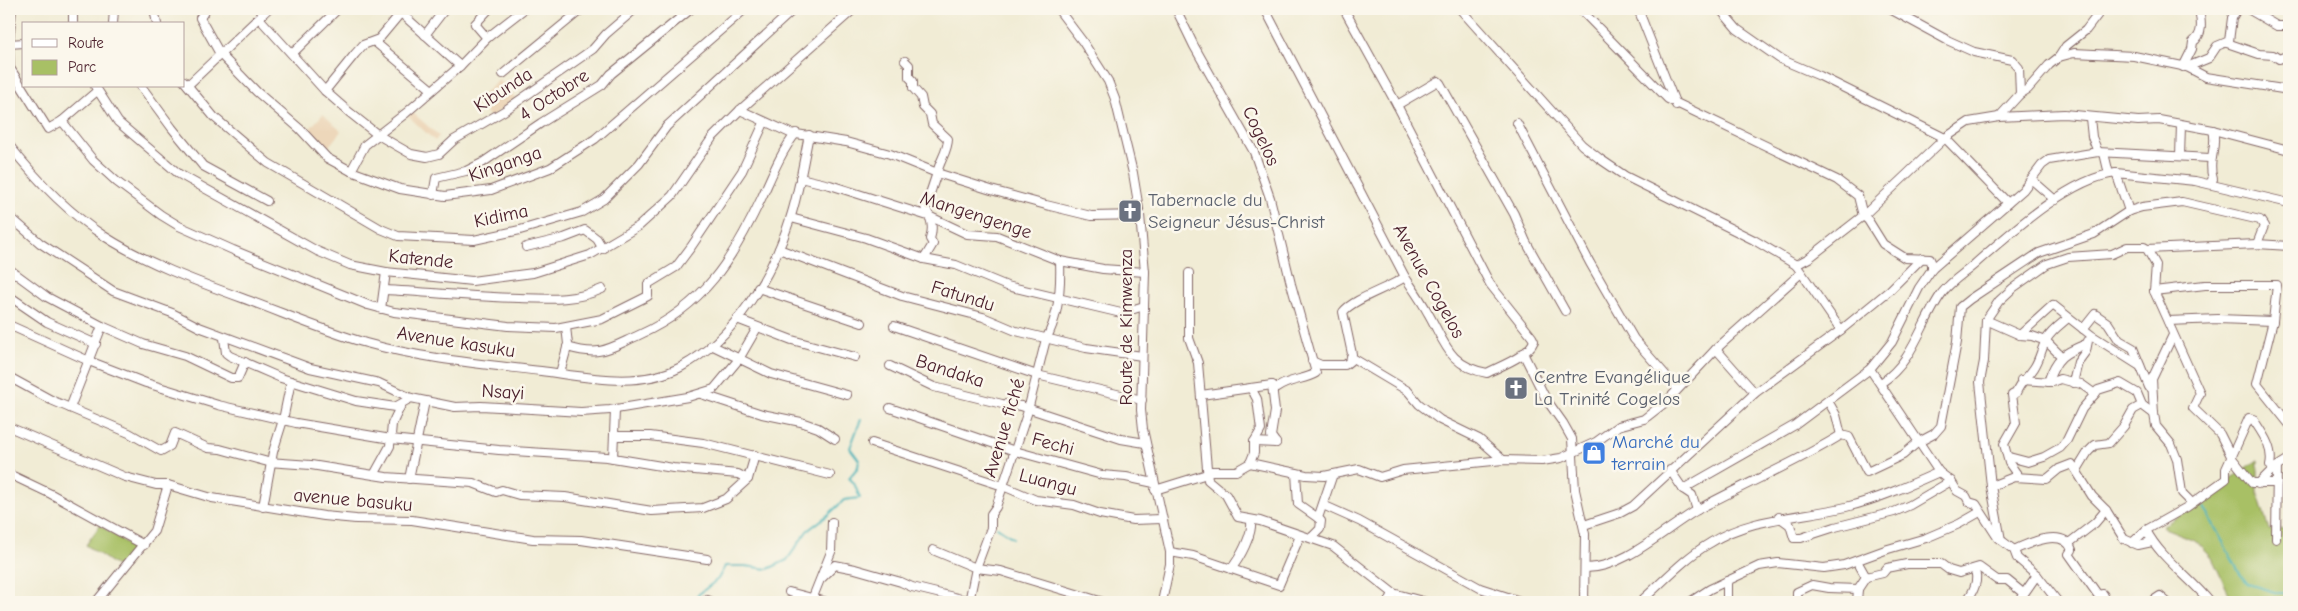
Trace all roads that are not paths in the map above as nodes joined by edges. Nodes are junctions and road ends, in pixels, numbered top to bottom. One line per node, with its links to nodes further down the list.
1 (12, 9): 41 (street)
2 (73, 9): 32 (street)
3 (114, 9): 33 (street)
4 (154, 9): 34 (street)
5 (206, 9): 45 (street, Kinganga)
6 (268, 9): 31 (street)
7 (338, 9): 43 (street)
8 (445, 9): 36 (street)
9 (489, 9): 37 (street)
10 (524, 9): 37 (street)
11 (582, 9): 51 (street)
12 (635, 9): 70 (street, Kibunda)
13 (691, 9): 84 (street, 4 Octobre)
14 (745, 9): 84 (street, Kinganga)
15 (794, 9): 52 (street, Kidima)
16 (854, 9): 61 (street, Katende)
17 (1058, 9): 90 (street, Route de Kimwenza)
18 (1176, 9): 152 (street, Cogelos)
19 (1265, 9): 111 (street, Avenue Cogelos)
20 (1344, 9): 59 (street)
21 (1460, 9): 104 (street)
22 (1580, 9): 60 (street)
23 (1638, 9): 60 (street)
24 (1720, 9): 72 (street)
25 (1890, 9): 58 (street)
26 (2101, 9): 42 (street)
27 (2199, 9): 50 (street)
28 (2237, 9): 40 (street)
29 (2248, 9): 35 (street)
30 (403, 11): 36 (street); 39 (street)
31 (260, 18): 43 (street, Kibunda); 45 (street)
32 (73, 22)
33 (114, 22)
34 (157, 22)
35 (2289, 26)
36 (425, 34): 49 (street)
37 (486, 38): 49 (street)
38 (22, 42): 41 (street)
39 (376, 42): 55 (street); 57 (street)
40 (2227, 43): 46 (street); 50 (street)
41 (9, 44): 64 (street)
42 (2066, 46): 44 (street); 47 (street)
43 (293, 53): 57 (street, Kibunda)
44 (2074, 53): 47 (street); 50 (street)
45 (220, 54): 52 (street); 78 (street, Kinganga)
46 (2289, 55)
47 (2059, 57): 58 (street)
48 (905, 61): 79 (street)
49 (460, 66): 55 (street)
50 (2185, 67): 56 (street)
51 (503, 74)
52 (186, 83)
53 (142, 88): 86 (street)
54 (96, 89): 64 (street); 107 (street, Katende)
55 (432, 90): 70 (street)
56 (2289, 90)
57 (325, 91): 70 (street, Kibunda)
58 (2020, 94): 62 (street)
59 (1397, 105): 120 (street); 145 (street)
60 (1676, 105): 92 (street)
61 (740, 110): 65 (street); 98 (street, Katende)
62 (1999, 117): 63 (street); 72 (street)
63 (2090, 118): 67 (street); 75 (street)
64 (62, 121): 119 (street)
65 (764, 123): 69 (street); 130 (street)
66 (1517, 123): 167 (street)
67 (2181, 125): 68 (street); 76 (street)
68 (2213, 130): 74 (street); 77 (street)
69 (796, 133): 71 (street); 143 (street)
70 (378, 135): 78 (street)
71 (808, 135): 79 (street); 81 (street, Avenue kasuku)
72 (1945, 138): 87 (street); 92 (street)
73 (9, 145): 157 (street, Avenue kasuku)
74 (2289, 150)
75 (2101, 153): 76 (street); 80 (street); 82 (street)
76 (2180, 156): 77 (street)
77 (2210, 158): 83 (street)
78 (352, 171): 84 (street, Kinganga)
79 (936, 173): 90 (street); 93 (street)
80 (2112, 174): 83 (street); 85 (street); 89 (street)
81 (800, 178): 93 (street, Mangengenge); 94 (street, Avenue kasuku)
82 (2031, 179): 85 (street); 87 (street)
83 (2210, 183): 88 (street)
84 (433, 195)
85 (2055, 200): 163 (street)
86 (267, 201)
87 (2008, 203): 106 (street)
88 (2289, 203)
89 (2129, 211): 95 (street); 198 (street)
90 (1140, 215): 108 (street, Route de Kimwenza)
91 (9, 216): 137 (street, Nsayi)
92 (1863, 216): 101 (street); 104 (street)
93 (931, 217): 102 (street); 103 (street, Mangengenge)
94 (791, 218): 99 (street, Avenue kasuku); 102 (street)
95 (2257, 244): 96 (street); 100 (street)
96 (2289, 246)
97 (526, 247): 98 (street)
98 (603, 249): 107 (street, Katende)
99 (779, 249): 112 (street, Avenue kasuku); 138 (street, Fatundu)
100 (2148, 249): 115 (street); 123 (street)
101 (1922, 258): 106 (street); 133 (street)
102 (924, 259): 117 (street)
103 (1060, 261): 108 (street, Mangengenge); 117 (street, Avenue fiché)
104 (1796, 265): 110 (street)
105 (9, 269): 128 (street)
106 (1932, 269): 156 (street)
107 (386, 272): 114 (street)
108 (1145, 272): 118 (street, Route de Kimwenza)
109 (1189, 273): 173 (street)
110 (1801, 273): 133 (street); 144 (street)
111 (1405, 277): 145 (street, Avenue Cogelos); 149 (street)
112 (758, 288): 122 (street, Avenue kasuku); 126 (street)
113 (602, 289): 114 (street)
114 (384, 290): 119 (street)
115 (2154, 291): 124 (street); 125 (street)
116 (9, 296): 140 (street)
117 (1059, 297): 118 (street); 138 (street, Avenue fiché)
118 (1144, 306): 146 (street, Route de Kimwenza)
119 (381, 308): 130 (street)
120 (1565, 311)
121 (2068, 318): 132 (street); 134 (street); 139 (street)
122 (737, 319): 131 (street); 142 (street, Avenue kasuku)
123 (1986, 320): 134 (street); 228 (street)
124 (2168, 321): 125 (street); 136 (street)
125 (2272, 321): 188 (street)
126 (862, 323)
127 (9, 325): 151 (street)
128 (102, 326): 140 (street); 153 (street)
129 (894, 326): 158 (street)
130 (566, 327): 143 (street)
131 (757, 328): 148 (street); 150 (street, Nsayi)
132 (2083, 329): 135 (street); 155 (street)
133 (1841, 330): 168 (street)
134 (2020, 335): 139 (street)
135 (2091, 335): 141 (street); 155 (street)
136 (2173, 335): 169 (street); 204 (street)
137 (224, 338): 153 (street); 174 (street, Nsayi)
138 (1046, 339): 146 (street, Fatundu); 158 (street, Avenue fiché)
139 (2046, 341): 147 (street); 160 (street)
140 (96, 344): 151 (street)
141 (2086, 344): 147 (street); 164 (street)
142 (711, 345): 150 (street); 157 (street, Avenue kasuku)
143 (567, 348): 157 (street)
144 (1716, 349): 167 (street); 168 (street)
145 (1523, 353): 200 (street)
146 (1142, 356): 175 (street, Route de Kimwenza)
147 (2061, 356): 162 (street)
148 (855, 357)
149 (1351, 357): 152 (street); 206 (street)
150 (739, 359): 170 (street, Nsayi); 172 (street)
151 (89, 361): 181 (street); 187 (street)
152 (1312, 361): 165 (street, Cogelos)
153 (245, 362): 161 (street)
154 (890, 366): 183 (street, Bandaka)
155 (2140, 366): 169 (street)
156 (1870, 369): 163 (street); 177 (street)
157 (560, 374)
158 (1037, 375): 175 (street); 183 (street, Avenue fiché)
159 (9, 377): 181 (street)
160 (2021, 380): 162 (street); 202 (street)
161 (291, 382): 178 (street); 187 (street)
162 (2048, 382): 164 (street)
163 (1881, 383): 198 (street)
164 (2073, 383): 171 (street)
165 (1272, 385): 166 (street); 185 (street)
166 (1252, 388): 173 (street); 179 (street)
167 (1676, 388): 200 (street)
168 (1755, 393): 210 (street)
169 (2152, 393): 186 (street)
170 (699, 394): 184 (street, Nsayi); 193 (street)
171 (2095, 394): 180 (street); 202 (street)
172 (847, 395)
173 (1201, 395): 212 (street)
174 (411, 398): 176 (street, Nsayi); 178 (street)
175 (1142, 400): 197 (street, Route de Kimwenza)
176 (425, 401): 184 (street, Nsayi); 194 (street)
177 (1828, 402): 190 (street); 229 (street)
178 (400, 405): 192 (street)
179 (1259, 406): 185 (street); 195 (street)
180 (2142, 406): 186 (street); 211 (street)
181 (70, 408): 207 (street)
182 (890, 408): 199 (street, Fechi)
183 (1028, 409): 197 (street, Bandaka); 199 (street, Avenue fiché)
184 (615, 410): 191 (street)
185 (1274, 411): 195 (street)
186 (2154, 414): 230 (street)
187 (283, 420): 192 (street); 207 (street)
188 (2289, 424)
189 (9, 427): 224 (street, avenue basuku)
190 (1842, 435): 198 (street); 233 (street)
191 (614, 436): 201 (street); 203 (street)
192 (391, 439): 194 (street); 217 (street)
193 (835, 439)
194 (417, 441): 203 (street); 220 (street)
195 (1254, 442): 208 (street)
196 (872, 443): 226 (street, Luangu)
197 (1145, 443): 227 (street, Route de Kimwenza)
198 (1917, 443): 213 (street)
199 (1015, 451): 226 (street, Avenue fiché); 227 (street, Fechi)
200 (1573, 453): 206 (street); 241 (street)
201 (754, 455): 218 (street); 221 (street)
202 (2009, 456): 219 (street)
203 (613, 458): 221 (street)
204 (2232, 458): 209 (street); 225 (street); 230 (street)
205 (2289, 459): 209 (street)
206 (1504, 460): 216 (street)
207 (272, 461): 217 (street); 232 (street)
208 (1250, 463): 212 (street); 214 (street)
209 (2275, 468): 223 (street); 225 (street)
210 (1670, 470): 229 (street); 241 (street)
211 (2077, 470): 219 (street); 234 (street)
212 (1207, 472): 227 (street); 239 (street)
213 (1938, 472): 222 (street); 236 (street)
214 (1296, 473): 216 (street); 237 (street)
215 (9, 474): 250 (street)
216 (1334, 474): 231 (street)
217 (374, 475): 220 (street)
218 (830, 475)
219 (2019, 478): 228 (street)
220 (409, 479): 221 (street)
221 (748, 479)
222 (1951, 481): 235 (street); 236 (street)
223 (2277, 483): 225 (street); 245 (street)
224 (168, 484): 232 (street, avenue basuku); 250 (street)
225 (2258, 484)
226 (1003, 486): 238 (street, Luangu); 256 (street, Avenue fiché)
227 (1154, 486): 238 (street, Route de Kimwenza)
228 (1991, 486): 246 (street)
229 (1683, 489): 233 (street)
230 (2191, 502): 242 (street)
231 (1323, 505): 237 (street); 268 (street)
232 (263, 507): 254 (street, avenue basuku)
233 (1697, 510): 257 (street)
234 (2106, 510): 248 (street); 249 (street)
235 (1980, 512): 246 (street); 255 (street)
236 (1779, 517): 279 (street)
237 (1318, 518): 244 (street)
238 (1162, 519): 253 (street, Route de Kimwenza)
239 (1251, 521): 243 (street); 259 (street)
240 (832, 522): 262 (street)
241 (1584, 525): 257 (street)
242 (2146, 530): 247 (street); 249 (street)
243 (1300, 536): 244 (street); 259 (street)
244 (1311, 538): 266 (street)
245 (2276, 538)
246 (2001, 540): 252 (street)
247 (2152, 542): 249 (street); 290 (street)
248 (2070, 543): 252 (street); 287 (street)
249 (2132, 543)
250 (144, 545): 270 (street)
251 (933, 550): 256 (street)
252 (2014, 550): 260 (street)
253 (1170, 552): 259 (street); 274 (street, Route de Kimwenza)
254 (707, 559)
255 (1857, 562): 261 (street); 263 (street)
256 (976, 568): 272 (street, Avenue fiché); 273 (street)
257 (1586, 568): 278 (street)
258 (1974, 568): 261 (street); 267 (street); 284 (street)
259 (1231, 569)
260 (2037, 575): 267 (street); 286 (street)
261 (1866, 577): 264 (street)
262 (822, 578): 269 (street); 272 (street)
263 (1727, 581): 280 (street); 281 (street)
264 (1858, 589): 282 (street); 283 (street)
265 (789, 592): 269 (street)
266 (1393, 593): 275 (street); 276 (street)
267 (2023, 593): 285 (street)
268 (1495, 598): 277 (street)
269 (812, 600): 271 (street)
270 (96, 602)
271 (827, 602)
272 (970, 602)
273 (1103, 602)
274 (1163, 602)
275 (1389, 602)
276 (1426, 602)
277 (1523, 602)
278 (1584, 602)
279 (1640, 602)
280 (1690, 602)
281 (1727, 602)
282 (1797, 602)
283 (1857, 602)
284 (1965, 602)
285 (2018, 602)
286 (2058, 602)
287 (2107, 602)
288 (2151, 602): 289 (street)
289 (2167, 602)
290 (2210, 602)

